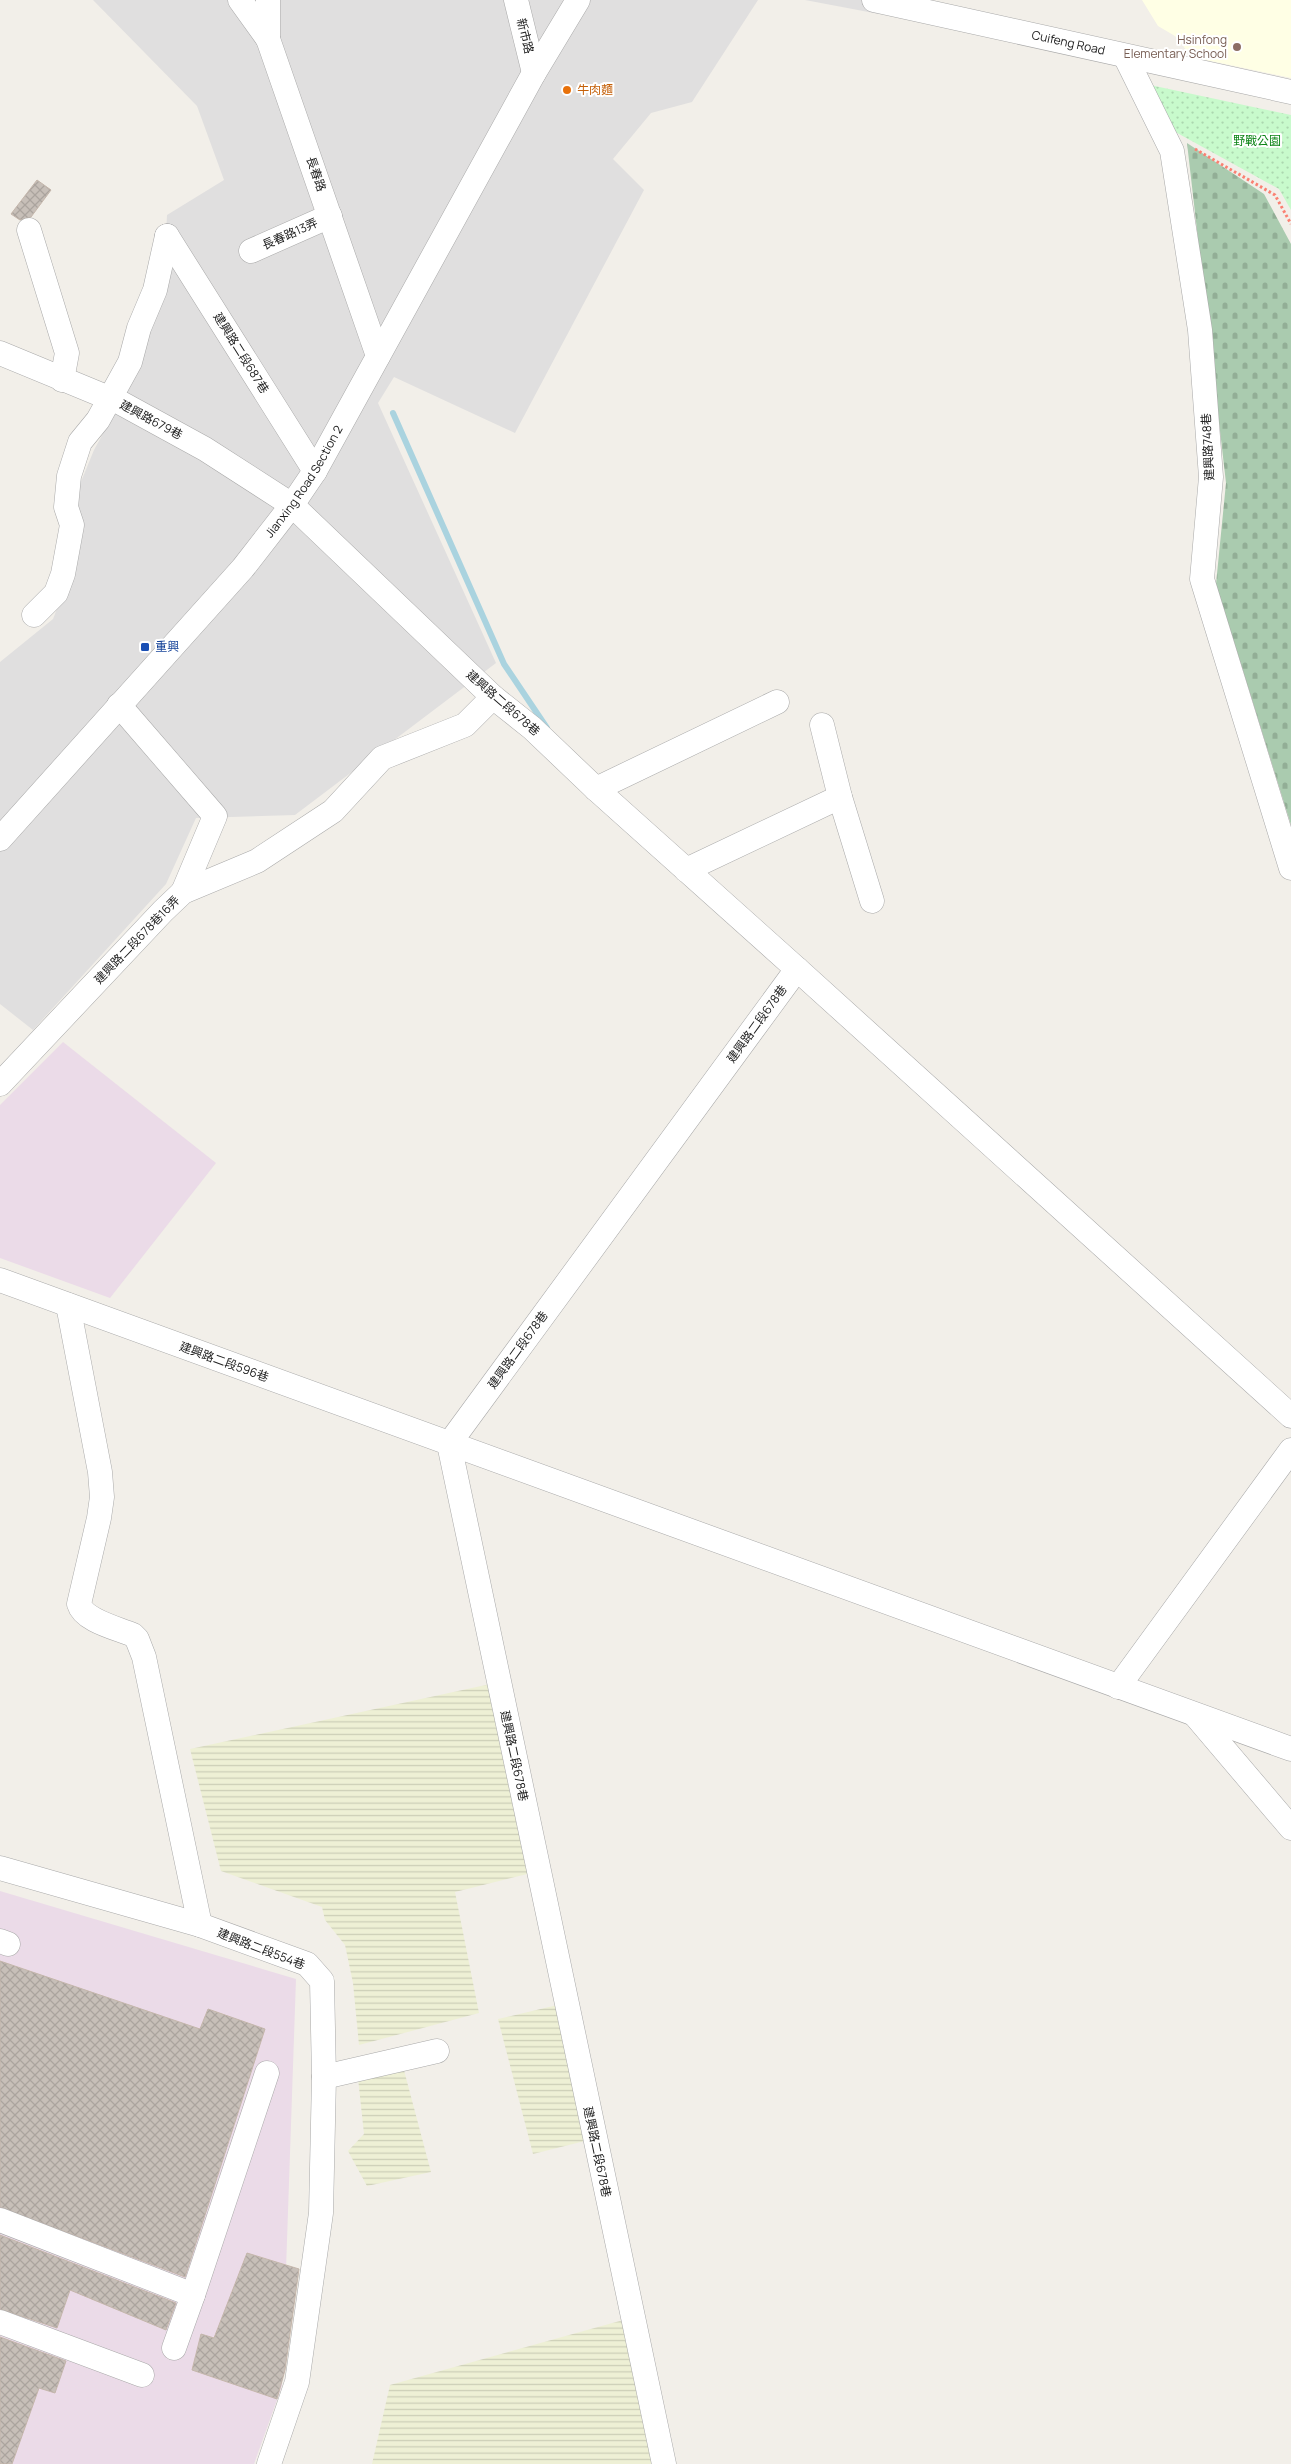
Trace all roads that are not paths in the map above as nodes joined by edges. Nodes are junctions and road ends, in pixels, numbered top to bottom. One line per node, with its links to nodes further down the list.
1 (240, 0): 7 (street, 長春路)
2 (268, 0): 7 (street)
3 (516, 0): 9 (street, 新市路)
4 (578, 0): 9 (street, Jianxing Road Section 2)
5 (874, 0): 6 (street, Cuifeng Road)
6 (916, 5): 8 (street, Cuifeng Road)
7 (268, 39): 11 (street, 長春路)
8 (1125, 56): 10 (street, Cuifeng Road); 28 (street, 建興路748巷)
9 (534, 73): 15 (street, Jianxing Road Section 2)
10 (1291, 92)
11 (330, 216): 13 (street, 長春路13弄); 15 (street, 長春路)
12 (29, 230): 16 (street)
13 (251, 251)
14 (0, 353): 16 (street, 建興路679巷)
15 (378, 356): 18 (street, Jianxing Road Section 2)
16 (62, 380): 17 (street, 建興路679巷)
17 (110, 399): 18 (street, 建興路二段687巷); 19 (street, 建興路679巷); 20 (street)
18 (315, 471): 19 (street, Jianxing Road Section 2)
19 (292, 505): 21 (street, 建興路二段678巷); 23 (street, Jianxing Road Section 2)
20 (34, 615)
21 (493, 697): 25 (street, 建興路二段678巷); 30 (street, 建興路二段678巷16弄)
22 (777, 702): 25 (street)
23 (119, 705): 27 (street, Jianxing Road Section 2); 30 (street)
24 (822, 725): 26 (street)
25 (596, 789): 29 (street, 建興路二段678巷)
26 (840, 797): 29 (street); 31 (street)
27 (0, 839)
28 (1291, 868)
29 (686, 870): 32 (street, 建興路二段678巷)
30 (183, 892): 33 (street, 建興路二段678巷16弄)
31 (872, 901)
32 (798, 969): 36 (street); 37 (street, 建興路二段678巷)
33 (0, 1084)
34 (0, 1280): 35 (street, 建興路二段596巷)
35 (68, 1305): 37 (street, 建興路二段596巷); 44 (street)
36 (1291, 1416)
37 (449, 1444): 39 (street, 建興路二段596巷); 54 (street, 建興路二段678巷)
38 (1291, 1450): 39 (street)
39 (1118, 1687): 40 (street, 建興路二段596巷)
40 (1194, 1713): 41 (street, 建興路二段596巷); 42 (street)
41 (1291, 1749)
42 (1291, 1828)
43 (0, 1868): 44 (street, 建興路二段554巷)
44 (200, 1925): 47 (street, 建興路二段554巷)
45 (437, 2051): 47 (street)
46 (266, 2073): 49 (street)
47 (324, 2077): 53 (street, 建興路二段554巷)
48 (0, 2220): 49 (street)
49 (193, 2295): 51 (street)
50 (0, 2322): 52 (street)
51 (174, 2348)
52 (142, 2375)
53 (269, 2464)
54 (664, 2464)

